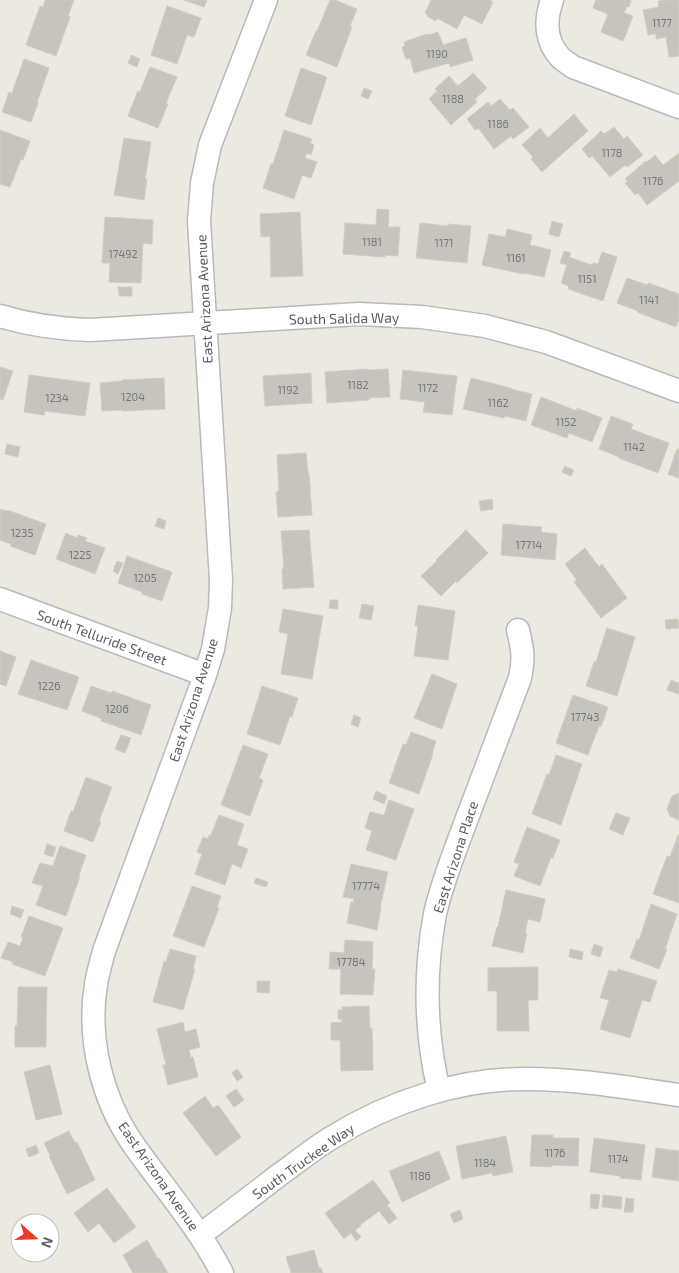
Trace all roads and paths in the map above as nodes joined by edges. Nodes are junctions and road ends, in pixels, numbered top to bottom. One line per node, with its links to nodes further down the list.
1 (266, 0): 5 (street, East Arizona Avenue)
2 (552, 0): 3 (street)
3 (679, 106)
4 (0, 316): 5 (street, South Salida Way)
5 (205, 323): 6 (street, South Salida Way); 9 (street, East Arizona Avenue)
6 (679, 391)
7 (0, 599): 9 (street, South Telluride Street)
8 (518, 630): 10 (street, East Arizona Place)
9 (205, 675): 12 (street, East Arizona Avenue)
10 (439, 1091): 11 (street, South Truckee Way); 12 (street, South Truckee Way)
11 (679, 1095)
12 (200, 1235): 13 (street, East Arizona Avenue)
13 (222, 1273)

